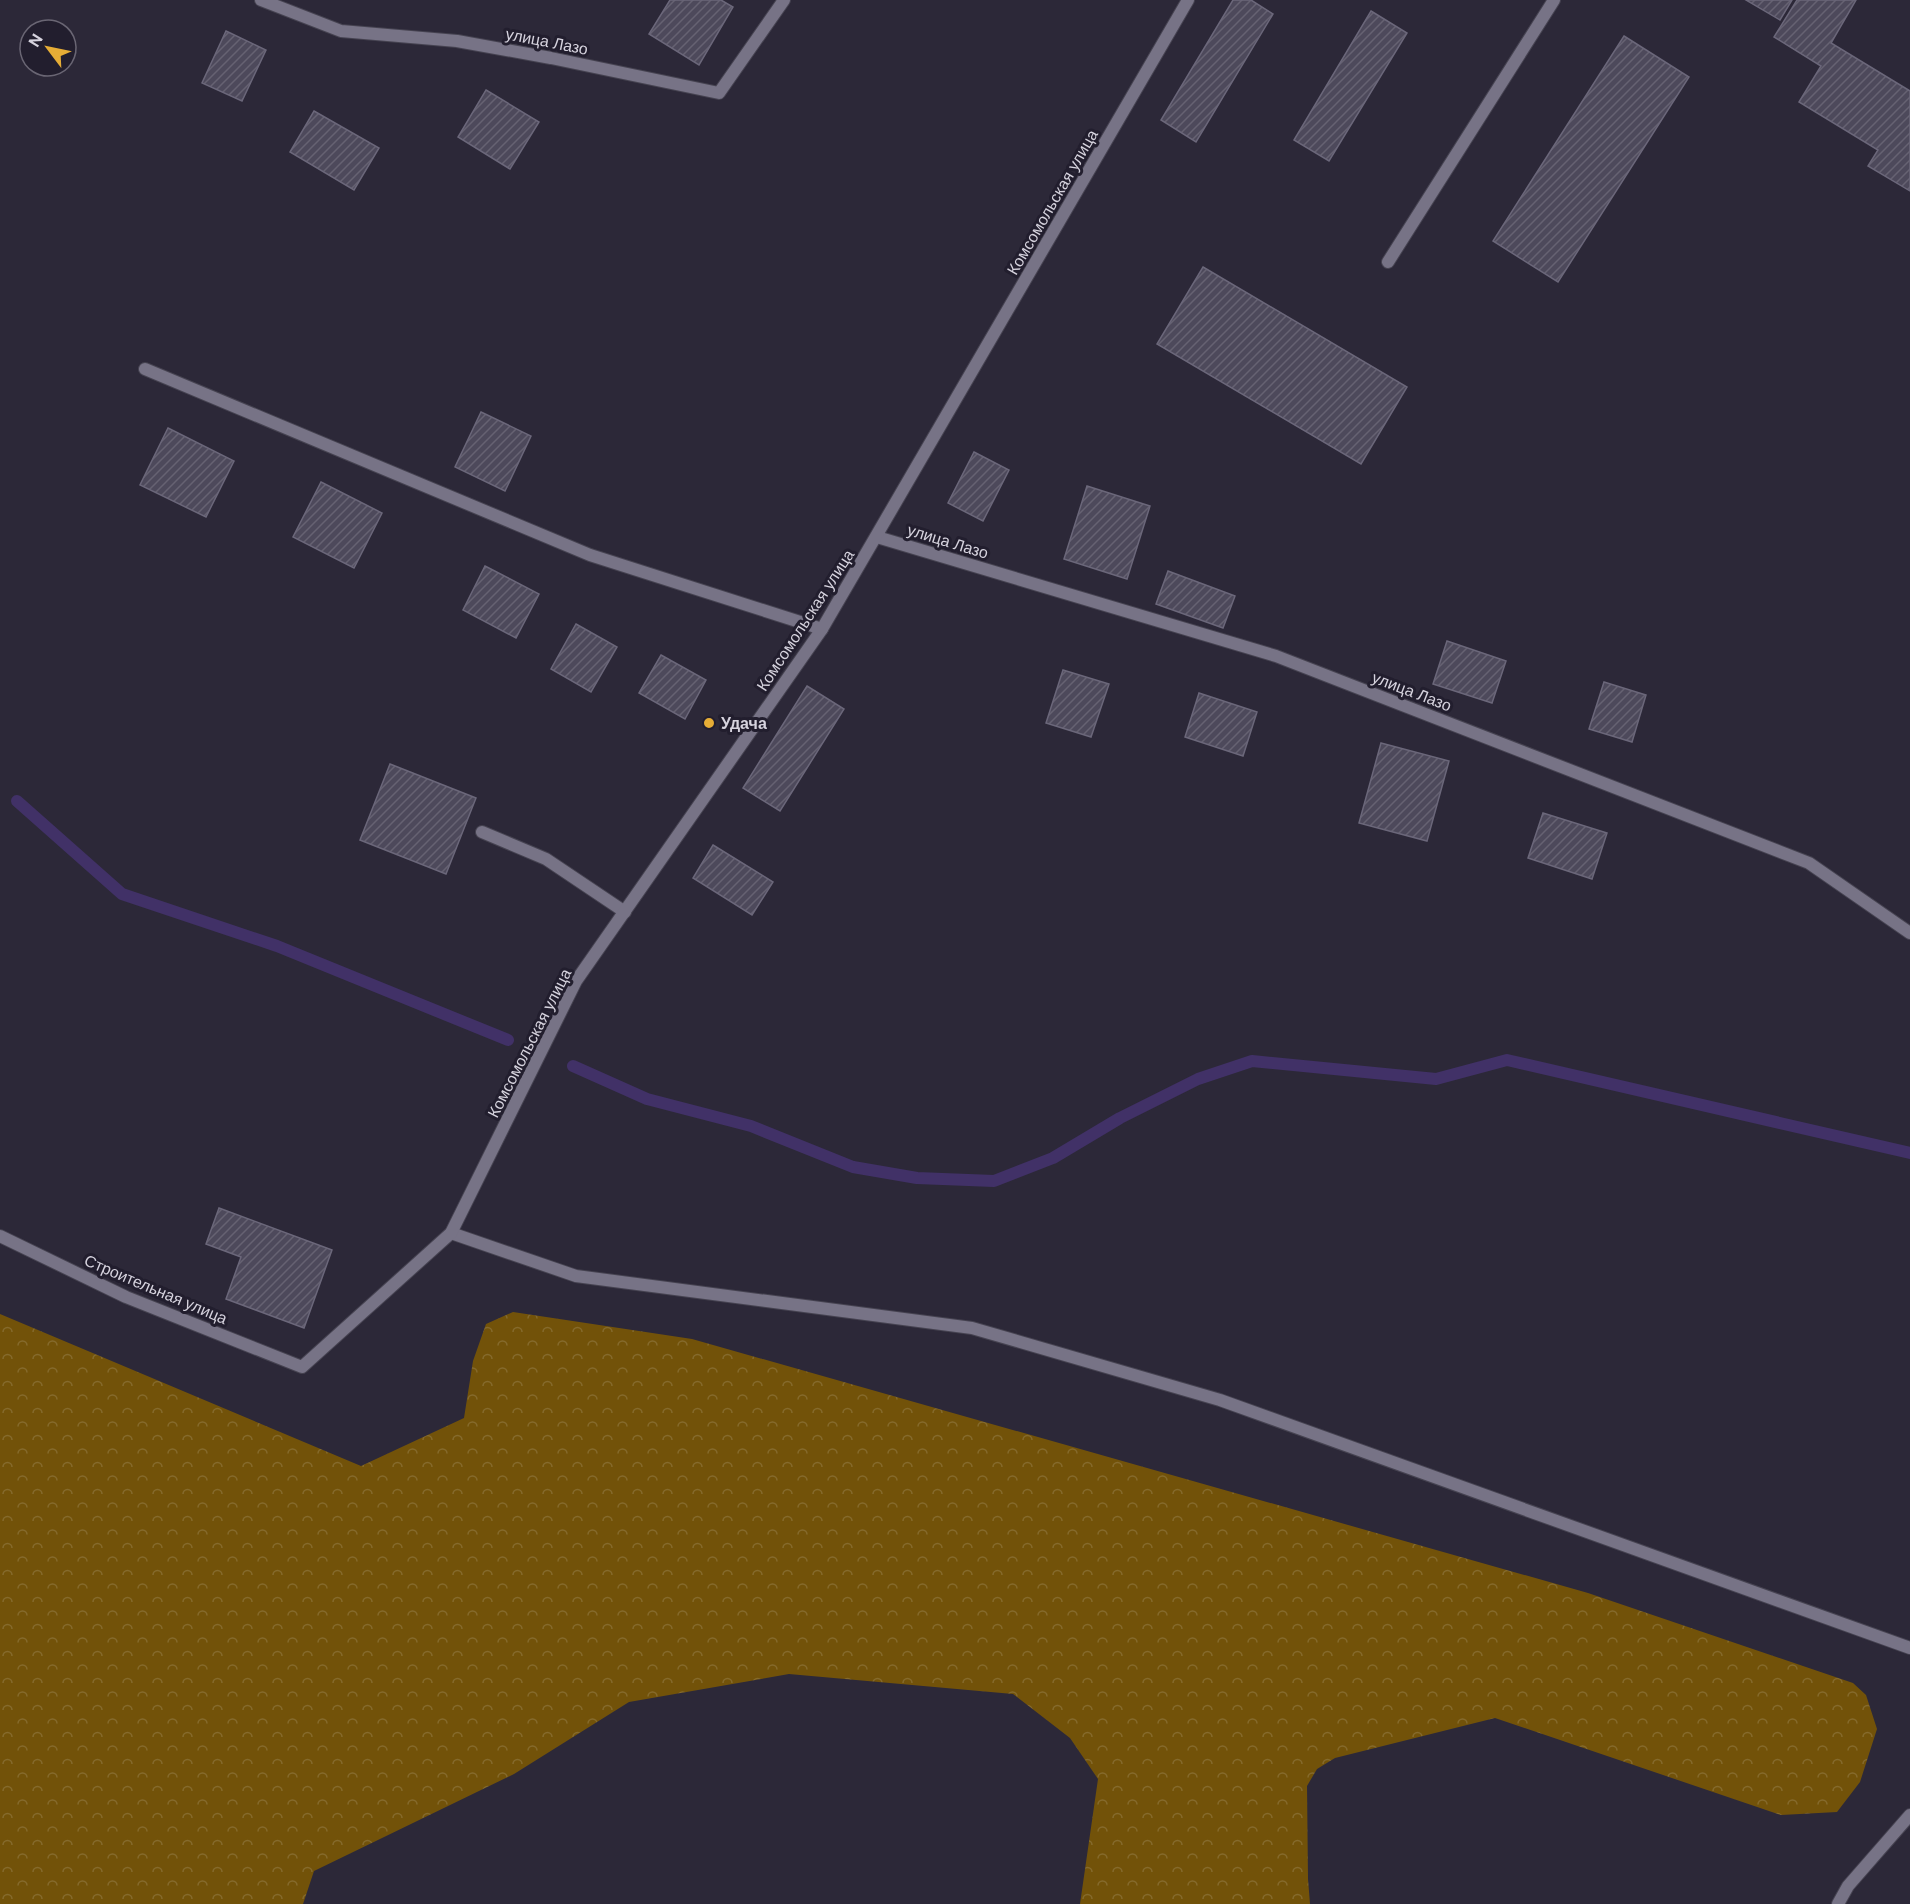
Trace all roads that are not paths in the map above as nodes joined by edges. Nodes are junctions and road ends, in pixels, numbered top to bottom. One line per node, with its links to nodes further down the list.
1 (261, 0): 2 (street, улица Лазо)
2 (784, 0)
3 (1188, 0): 7 (street, Комсомольская улица)
4 (1554, 0): 5 (street)
5 (1388, 262)
6 (145, 369): 8 (street)
7 (877, 537): 8 (street, Комсомольская улица); 11 (street, улица Лазо)
8 (822, 629): 10 (street, Комсомольская улица)
9 (482, 832): 10 (street)
10 (625, 912): 12 (street, Комсомольская улица)
11 (1910, 933)
12 (451, 1233): 14 (street, Комсомольская улица); 15 (street)
13 (0, 1236): 14 (street, Строительная улица)
14 (302, 1367)
15 (1910, 1648)
16 (1910, 1815): 17 (street)
17 (1838, 1904)

